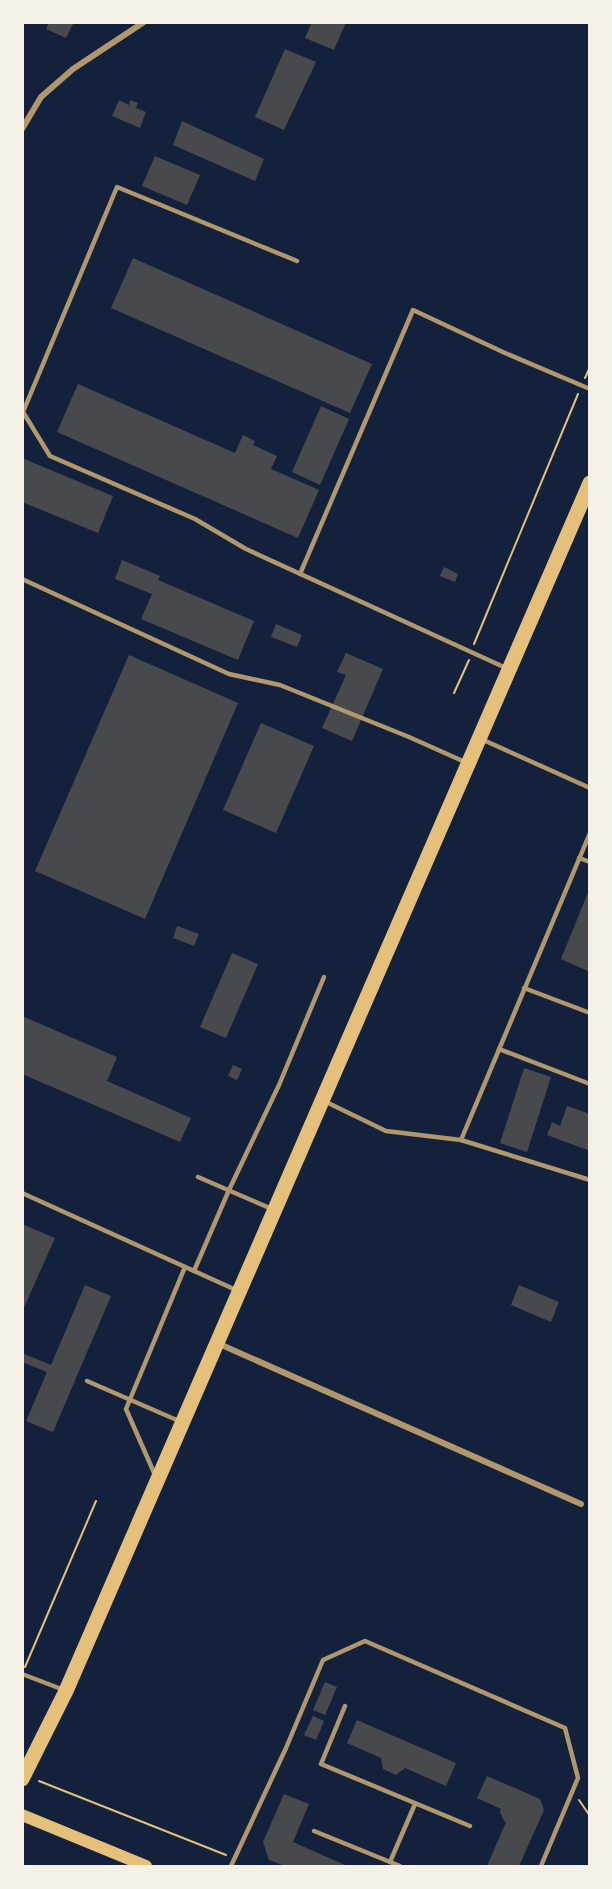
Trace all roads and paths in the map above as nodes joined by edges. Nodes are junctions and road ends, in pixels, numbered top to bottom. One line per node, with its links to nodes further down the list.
1 (144, 22): 2 (street)
2 (22, 129)
3 (297, 261): 7 (lane)
4 (590, 368): 5 (path)
5 (581, 386): 6 (lane); 9 (lane); 11 (path)
6 (590, 389)
7 (24, 402): 9 (lane)
8 (590, 483): 12 (main road)
9 (300, 574): 11 (lane)
10 (22, 579): 15 (lane)
11 (472, 653): 12 (lane); 13 (path)
12 (508, 669): 14 (main road)
13 (454, 693)
14 (479, 738): 15 (main road); 16 (lane)
15 (468, 764): 25 (main road)
16 (590, 788)
17 (590, 832): 18 (lane)
18 (579, 858): 19 (lane); 21 (lane)
19 (590, 862)
20 (324, 977): 29 (lane)
21 (524, 988): 22 (lane); 23 (lane)
22 (590, 1013)
23 (499, 1049): 24 (lane); 26 (lane)
24 (590, 1084)
25 (322, 1100): 26 (lane); 31 (main road)
26 (460, 1140): 28 (lane)
27 (198, 1177): 29 (lane)
28 (590, 1180)
29 (229, 1190): 31 (lane); 33 (lane)
30 (22, 1193): 32 (lane)
31 (274, 1210): 34 (main road)
32 (185, 1267): 33 (lane); 37 (lane)
33 (194, 1271): 34 (lane)
34 (239, 1291): 35 (main road)
35 (216, 1342): 38 (main road); 41 (street)
36 (87, 1381): 37 (lane)
37 (130, 1400): 38 (lane); 39 (lane)
38 (182, 1422): 39 (main road)
39 (157, 1480): 43 (main road)
40 (96, 1502): 42 (path)
41 (581, 1504)
42 (22, 1673): 43 (lane)
43 (66, 1691): 45 (main road)
44 (345, 1706): 47 (lane)
45 (23, 1777): 52 (path)
46 (573, 1791): 49 (path); 52 (lane); 57 (lane)
47 (415, 1804): 50 (lane); 53 (lane)
48 (22, 1815): 54 (main road)
49 (590, 1816)
50 (470, 1826)
51 (314, 1831): 53 (lane)
52 (235, 1859): 55 (lane)
53 (390, 1862): 56 (lane)
54 (146, 1866)
55 (231, 1866)
56 (400, 1866)
57 (541, 1866)

